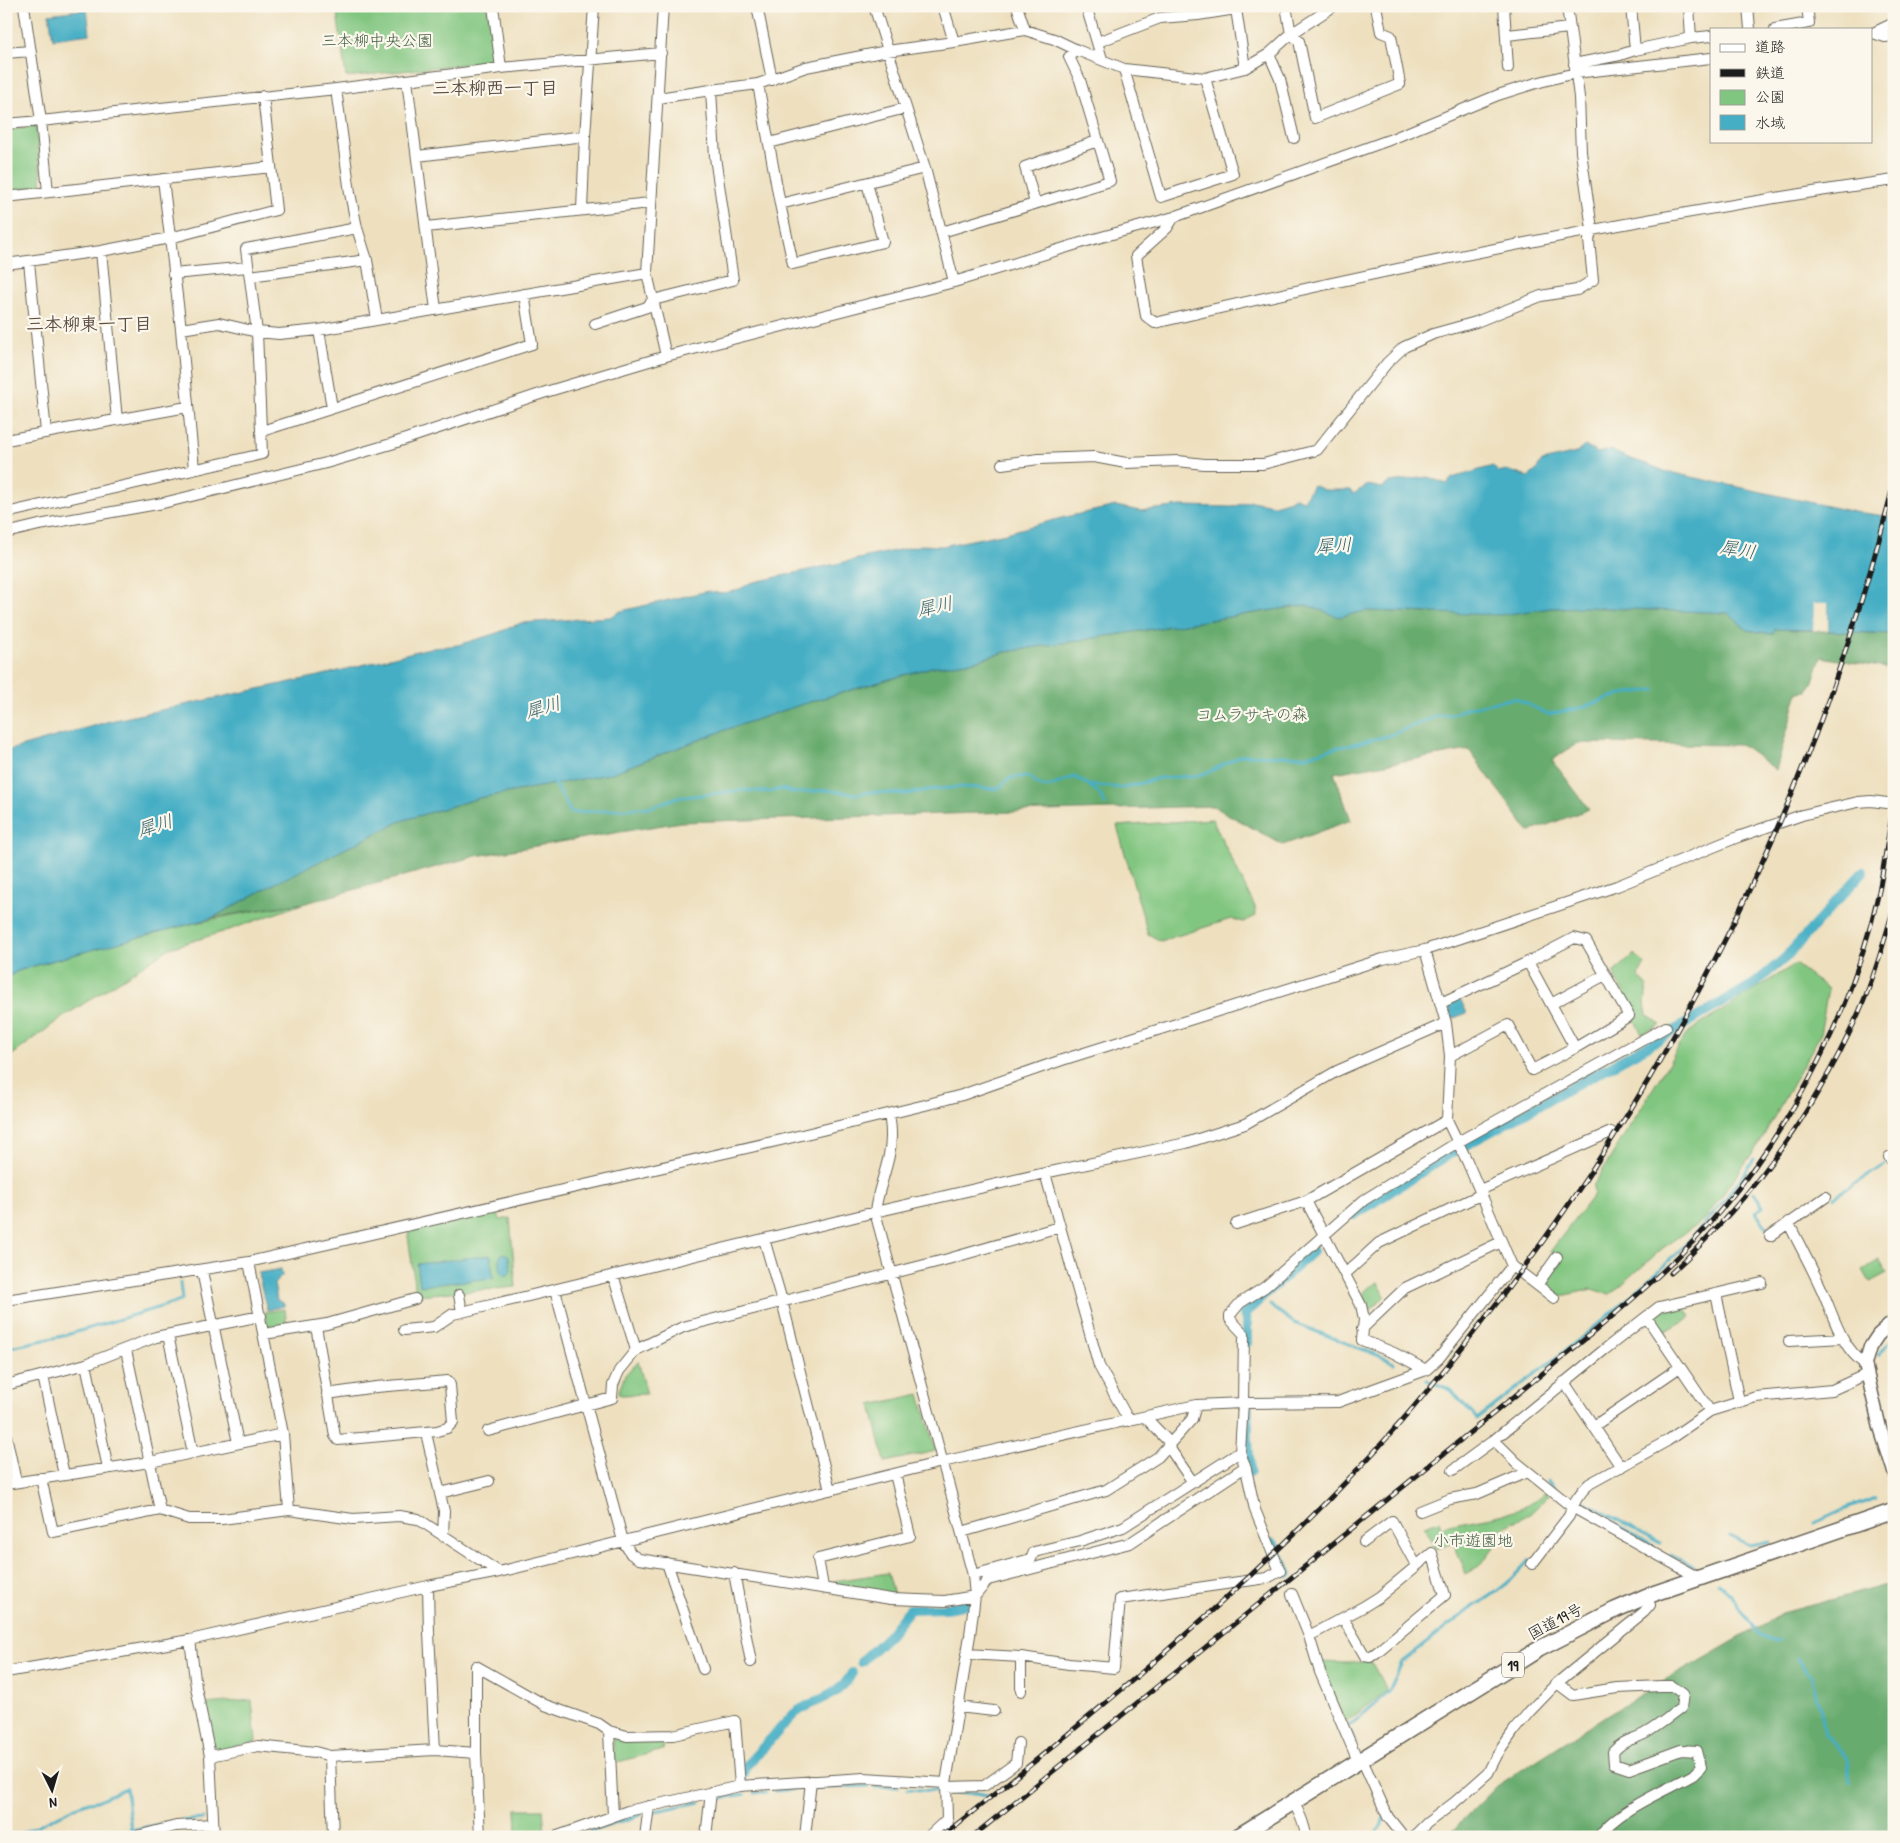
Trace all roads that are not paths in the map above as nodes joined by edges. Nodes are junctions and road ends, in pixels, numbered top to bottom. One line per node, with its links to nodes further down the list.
1 (24, 6): 33 (street)
2 (494, 6): 43 (street)
3 (594, 6): 42 (street)
4 (664, 6): 38 (street)
5 (758, 6): 50 (street)
6 (874, 6): 36 (street)
7 (943, 6): 31 (street)
8 (1017, 6): 24 (street)
9 (1086, 6): 32 (street)
10 (1286, 6): 26 (street)
11 (1334, 6): 26 (street)
12 (1376, 6): 26 (street)
13 (1504, 6): 27 (street)
14 (1567, 6): 21 (street)
15 (1631, 6): 35 (street)
16 (1689, 6): 30 (street)
17 (1748, 6): 22 (street)
18 (1807, 6): 23 (street)
19 (1197, 11): 32 (street); 44 (street)
20 (1894, 23): 25 (street)
21 (1569, 28): 27 (street); 47 (street)
22 (1750, 28)
23 (1781, 28)
24 (1025, 30): 31 (street); 34 (street)
25 (1872, 33): 29 (street)
26 (1290, 34): 39 (street)
27 (1507, 36): 45 (street)
28 (1710, 36): 30 (street)
29 (1894, 36)
30 (1691, 38): 35 (street)
31 (954, 42): 36 (street)
32 (1098, 42): 41 (street)
33 (30, 50): 37 (street); 57 (street)
34 (1077, 50): 41 (street); 61 (street)
35 (1635, 50): 47 (street)
36 (887, 51): 50 (street); 56 (street)
37 (6, 52)
38 (661, 53): 42 (street); 55 (street)
39 (1269, 54): 44 (street); 60 (street)
40 (1710, 58): 47 (street)
41 (1102, 59): 46 (street)
42 (591, 60): 43 (street); 59 (street)
43 (500, 68): 49 (street)
44 (1246, 68): 48 (street)
45 (1508, 68)
46 (1124, 69): 48 (street); 48 (street)
47 (1575, 69): 75 (street); 78 (street)
48 (1205, 78)
49 (407, 80): 52 (street); 63 (street)
50 (772, 80): 51 (street)
51 (758, 84): 53 (street); 62 (street)
52 (336, 89): 54 (street); 77 (street)
53 (711, 90): 55 (street); 90 (street)
54 (264, 96): 57 (street); 64 (street)
55 (658, 98): 71 (street)
56 (906, 108): 62 (street); 65 (street)
57 (41, 121): 58 (street); 69 (street)
58 (6, 124)
59 (585, 136): 63 (street); 74 (street)
60 (1294, 138)
61 (1097, 141): 72 (street); 72 (street)
62 (769, 143): 73 (street)
63 (417, 156): 76 (street)
64 (271, 166): 66 (street); 80 (street)
65 (925, 168): 68 (street); 79 (street)
66 (164, 179): 69 (street); 80 (street)
67 (1894, 180): 78 (street)
68 (867, 183): 73 (street); 73 (street)
69 (48, 192): 70 (street)
70 (6, 197)
71 (650, 203): 74 (street); 86 (street)
72 (1035, 203): 79 (street)
73 (780, 204)
74 (582, 210): 76 (street)
75 (1174, 217): 78 (street); 88 (street)
76 (426, 227): 91 (street)
77 (357, 228): 82 (street); 85 (street)
78 (1592, 229): 104 (street)
79 (942, 232): 88 (street)
80 (170, 238): 81 (street); 87 (street)
81 (101, 251): 83 (street); 100 (street)
82 (367, 260): 85 (street); 92 (street)
83 (29, 262): 84 (street); 102 (street)
84 (6, 264)
85 (249, 272): 87 (street); 96 (street)
86 (647, 272): 89 (street); 90 (street)
87 (173, 274): 94 (street)
88 (954, 282): 97 (street)
89 (524, 294): 91 (street); 99 (street)
90 (653, 300): 93 (street); 97 (street)
91 (436, 310): 92 (street)
92 (377, 320): 95 (street)
93 (595, 324)
94 (181, 329): 96 (street); 98 (street)
95 (319, 330): 96 (street); 99 (street)
96 (257, 332): 101 (street)
97 (666, 356): 107 (street)
98 (187, 407): 100 (street); 105 (street)
99 (332, 408): 101 (street)
100 (117, 420): 102 (street)
101 (262, 431): 105 (street)
102 (46, 432): 103 (street)
103 (6, 440)
104 (1002, 464)
105 (194, 469): 106 (street)
106 (6, 513)
107 (6, 533)
108 (1887, 803): 109 (street)
109 (1425, 950): 112 (street); 118 (street)
110 (1528, 962): 111 (street); 112 (street); 113 (street)
111 (1605, 975): 113 (street); 116 (street)
112 (1441, 1003): 114 (street)
113 (1552, 1004): 116 (street)
114 (1446, 1023): 117 (street); 122 (street)
115 (1666, 1027): 121 (street)
116 (1575, 1048): 117 (street)
117 (1450, 1056): 119 (street)
118 (889, 1114): 126 (street); 135 (street)
119 (1447, 1120): 121 (street); 125 (street)
120 (1611, 1132): 123 (street)
121 (1458, 1142): 123 (street); 130 (street)
122 (1045, 1173): 126 (street); 129 (street)
123 (1481, 1192): 133 (street); 139 (street)
124 (1826, 1197): 127 (street)
125 (1306, 1201): 128 (street); 130 (street)
126 (875, 1212): 132 (street); 138 (street)
127 (1788, 1222): 131 (street); 160 (street)
128 (1236, 1224)
129 (1059, 1227): 138 (street); 178 (street)
130 (1324, 1234): 139 (street); 173 (street)
131 (1770, 1236)
132 (764, 1239): 140 (street); 149 (street)
133 (1501, 1242): 136 (street); 156 (street)
134 (1557, 1258): 142 (street)
135 (250, 1262): 137 (street); 151 (street)
136 (1512, 1266): 142 (street); 167 (street)
137 (202, 1271): 148 (street); 154 (street)
138 (892, 1274): 149 (street); 190 (street)
139 (1345, 1274): 156 (street)
140 (613, 1275): 143 (street); 163 (street)
141 (1762, 1282): 144 (street)
142 (1537, 1285): 147 (street)
143 (555, 1290): 150 (street); 174 (street)
144 (1716, 1294): 152 (street); 172 (street)
145 (459, 1295): 150 (street)
146 (415, 1298): 155 (street)
147 (1554, 1298)
148 (6, 1300)
149 (782, 1301): 163 (street); 203 (street)
150 (462, 1312): 157 (street)
151 (261, 1316): 154 (street); 158 (street)
152 (1647, 1318): 165 (street); 169 (street)
153 (1894, 1321): 166 (main road)
154 (214, 1325): 159 (street); 185 (street)
155 (315, 1326): 158 (street); 171 (street)
156 (1362, 1329): 167 (street)
157 (404, 1330)
158 (264, 1334): 182 (street)
159 (168, 1335): 162 (street); 188 (street)
160 (1843, 1338): 161 (street); 166 (street)
161 (1789, 1340)
162 (126, 1350): 164 (street); 189 (street)
163 (636, 1350): 174 (street)
164 (86, 1364): 168 (street); 193 (street)
165 (1680, 1367): 176 (street); 179 (street)
166 (1866, 1369): 172 (street); 196 (main road)
167 (1426, 1370): 173 (street)
168 (43, 1376): 170 (street); 198 (street)
169 (1564, 1382): 179 (street); 184 (street)
170 (6, 1385)
171 (327, 1394): 181 (street); 181 (street)
172 (1739, 1401): 176 (street)
173 (1243, 1403): 175 (street); 187 (street)
174 (585, 1404): 180 (street); 212 (street)
175 (1196, 1405): 177 (street); 186 (street)
176 (1710, 1411): 192 (street)
177 (1145, 1417): 178 (street); 186 (street)
178 (1129, 1421): 190 (street)
179 (1594, 1426): 192 (street)
180 (488, 1431)
181 (426, 1432): 204 (street)
182 (283, 1434): 185 (street); 207 (street)
183 (6, 1435): 202 (street)
184 (1494, 1440): 194 (street); 195 (street)
185 (238, 1443): 188 (street)
186 (1169, 1445): 201 (street); 210 (street)
187 (1240, 1452): 191 (street); 201 (street)
188 (193, 1453): 189 (street)
189 (150, 1462): 193 (street); 206 (street)
190 (942, 1462): 197 (street); 210 (street)
191 (1245, 1467): 224 (street); 230 (street)
192 (1621, 1467): 205 (street)
193 (108, 1468): 198 (street)
194 (1453, 1470)
195 (1528, 1472): 205 (street); 208 (street)
196 (1894, 1472)
197 (895, 1474): 203 (street); 222 (street)
198 (64, 1475): 199 (street)
199 (41, 1478): 202 (street); 206 (street)
200 (489, 1481): 204 (street)
201 (1192, 1481): 219 (street)
202 (11, 1483)
203 (830, 1490): 212 (street)
204 (440, 1493): 211 (street)
205 (1574, 1504): 215 (street); 220 (street)
206 (160, 1510): 207 (street)
207 (290, 1510): 211 (street)
208 (1420, 1511)
209 (1894, 1511): 220 (highway, 国道19号 / 19)
210 (962, 1532): 219 (street)
211 (443, 1536): 217 (street)
212 (623, 1541): 214 (street); 217 (street)
213 (1364, 1542): 216 (street)
214 (667, 1564): 218 (street); 232 (street)
215 (1532, 1564)
216 (1416, 1565): 226 (street); 226 (street)
217 (499, 1572): 221 (street)
218 (734, 1573): 222 (street); 231 (street)
219 (973, 1575): 224 (street)
220 (1699, 1578): 225 (highway, 国道19号 / 19)
221 (428, 1586): 228 (street); 240 (street)
222 (823, 1587): 224 (street)
223 (1292, 1594): 227 (street)
224 (975, 1596): 229 (street)
225 (1647, 1596): 234 (street); 244 (highway, 国道19号 / 19)
226 (1343, 1618): 227 (street)
227 (1309, 1636): 244 (street)
228 (190, 1640): 233 (street); 242 (street)
229 (966, 1654): 230 (street); 236 (street)
230 (1022, 1657): 235 (street)
231 (751, 1662)
232 (703, 1669)
233 (6, 1672)
234 (1557, 1683): 267 (street); 268 (street)
235 (1022, 1691)
236 (958, 1707): 237 (street); 246 (street)
237 (994, 1711)
238 (609, 1731): 241 (street); 247 (street); 251 (street)
239 (1018, 1743): 246 (street)
240 (435, 1750): 241 (street); 243 (street)
241 (476, 1753): 257 (street)
242 (210, 1756): 243 (street); 253 (street)
243 (330, 1756): 256 (street)
244 (1360, 1759): 249 (highway, 国道19号 / 19); 266 (street)
245 (811, 1781): 246 (street); 247 (street); 261 (street)
246 (946, 1785): 252 (street)
247 (740, 1786): 248 (street)
248 (711, 1792): 250 (street); 260 (street)
249 (1293, 1801): 264 (highway, 国道19号 / 19); 265 (street)
250 (649, 1806): 251 (street); 259 (street)
251 (613, 1816): 258 (street)
252 (947, 1820): 262 (street); 263 (street)
253 (213, 1824): 254 (street); 255 (street)
254 (133, 1837)
255 (214, 1837)
256 (333, 1837)
257 (480, 1837)
258 (555, 1837)
259 (645, 1837)
260 (706, 1837)
261 (805, 1837)
262 (928, 1837)
263 (950, 1837)
264 (1237, 1837)
265 (1306, 1837)
266 (1404, 1837)
267 (1414, 1837)
268 (1599, 1837)

